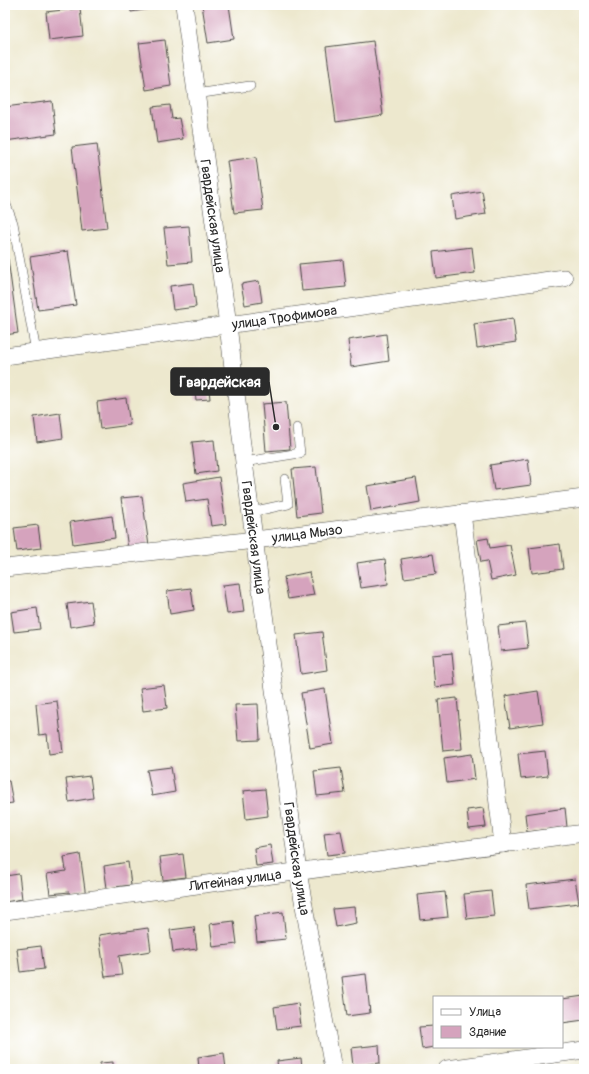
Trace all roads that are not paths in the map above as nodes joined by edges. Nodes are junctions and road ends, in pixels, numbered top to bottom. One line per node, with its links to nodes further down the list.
1 (184, 5): 3 (street, Гвардейская улица)
2 (250, 86): 3 (lane)
3 (196, 94): 6 (street, Гвардейская улица)
4 (5, 202): 7 (lane)
5 (564, 278): 6 (street, улица Трофимова)
6 (228, 325): 7 (street, улица Трофимова); 10 (street, Гвардейская улица)
7 (36, 352): 8 (street, улица Трофимова)
8 (5, 356)
9 (297, 428): 10 (lane)
10 (244, 462): 13 (street, Гвардейская улица)
11 (285, 479): 13 (lane)
12 (584, 498): 14 (street, улица Мызо)
13 (251, 512): 15 (street, Гвардейская улица)
14 (462, 513): 15 (street, улица Мызо); 18 (street)
15 (255, 540): 16 (street, улица Мызо); 19 (street, Гвардейская улица)
16 (5, 568)
17 (584, 833): 18 (street, Литейная улица)
18 (503, 844): 19 (street, Литейная улица)
19 (298, 872): 20 (street, Литейная улица); 22 (street, Гвардейская улица)
20 (5, 910)
21 (584, 1050): 23 (street)
22 (333, 1069)
23 (447, 1069)

